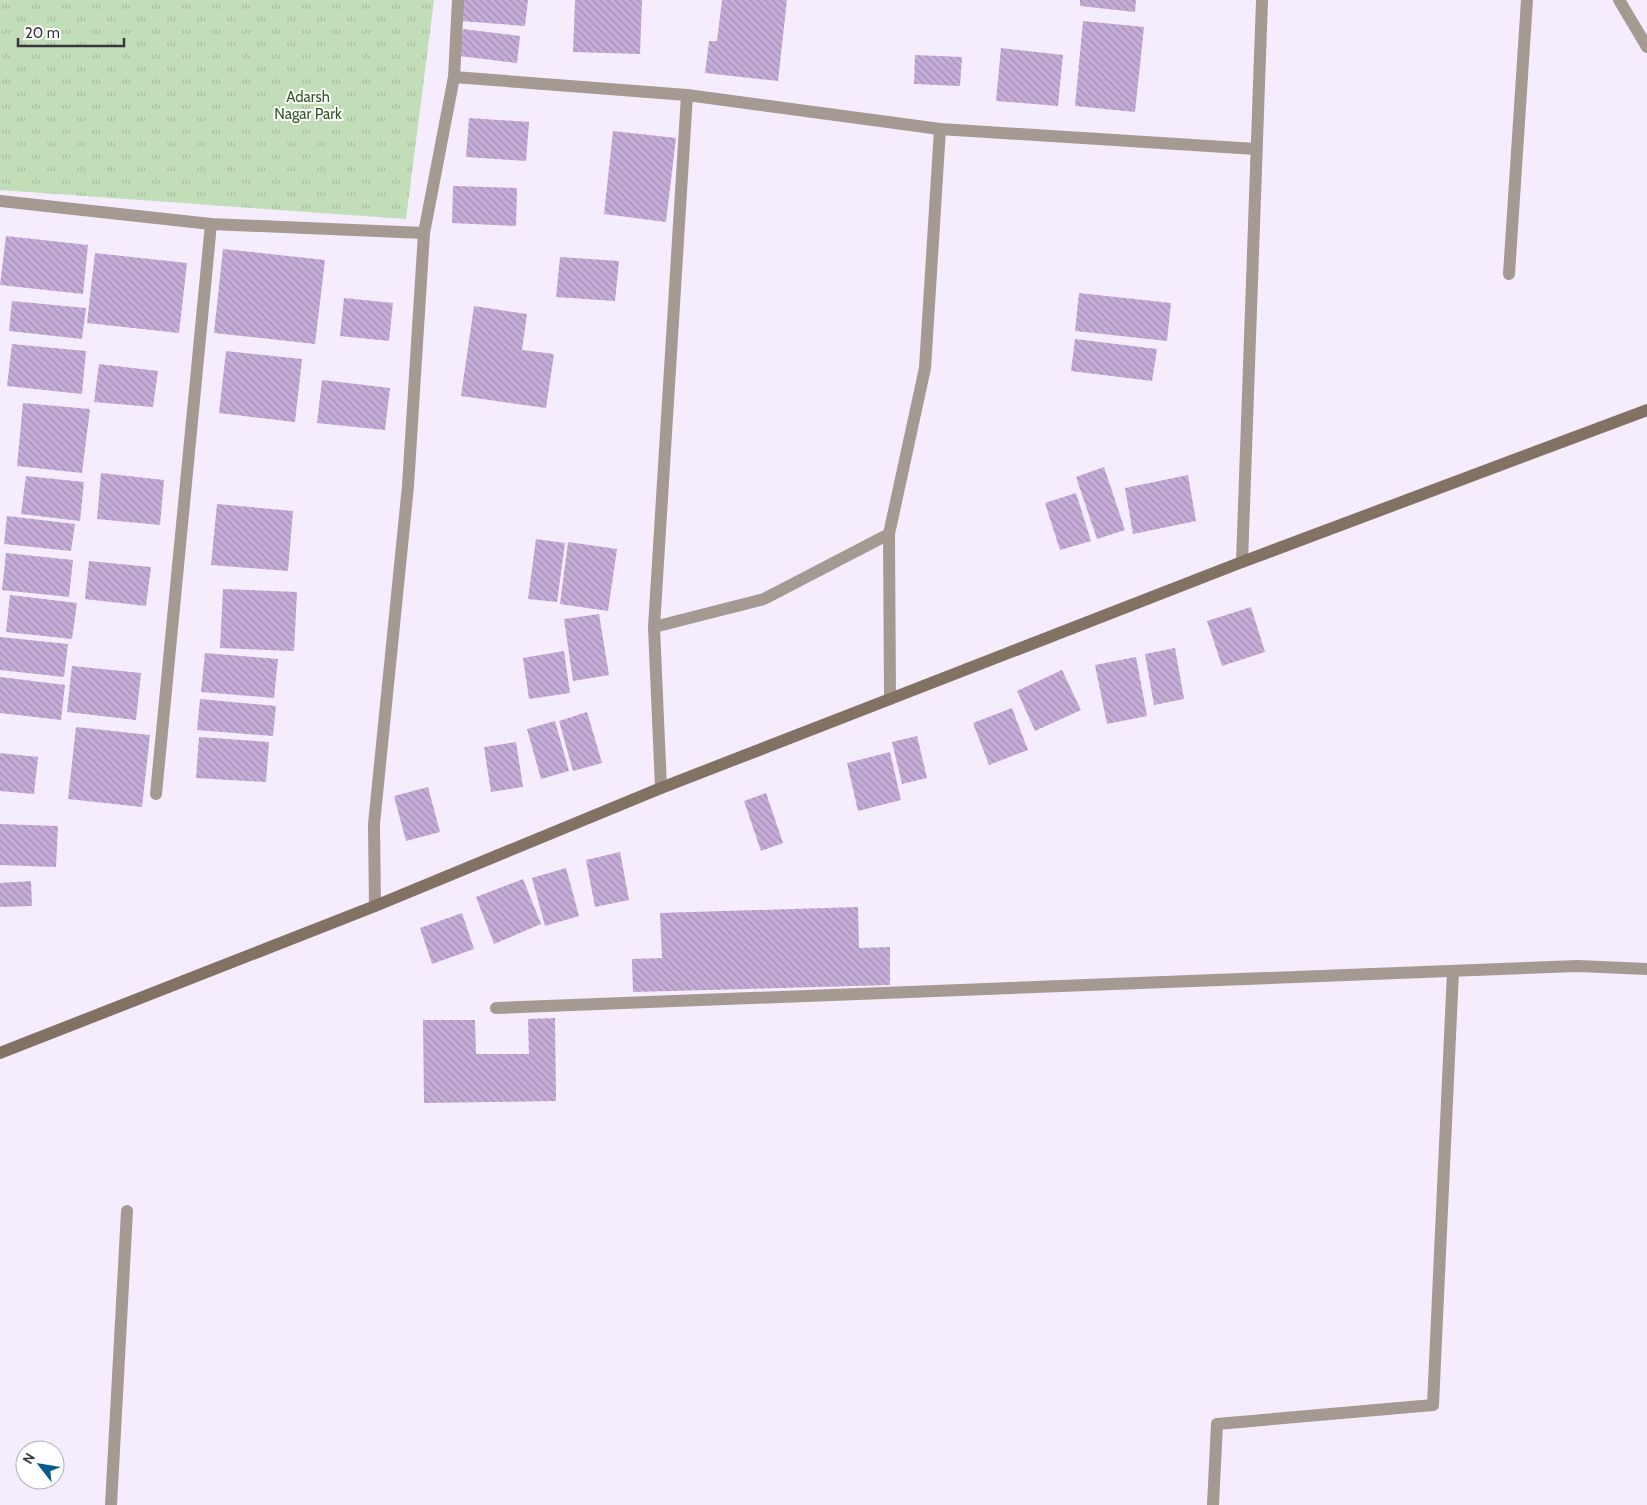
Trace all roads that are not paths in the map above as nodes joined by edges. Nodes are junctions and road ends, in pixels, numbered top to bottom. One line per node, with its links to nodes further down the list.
1 (458, 0): 6 (street)
2 (1262, 0): 9 (street)
3 (1527, 0): 13 (street)
4 (1619, 0): 5 (street)
5 (1647, 47)
6 (454, 78): 7 (street); 12 (street)
7 (687, 95): 8 (street); 17 (street)
8 (940, 129): 9 (street); 15 (street)
9 (1256, 149): 16 (street)
10 (0, 201): 11 (street)
11 (211, 224): 12 (street); 20 (street)
12 (424, 233): 21 (street)
13 (1509, 274)
14 (1647, 410): 16 (street)
15 (889, 534): 17 (street); 18 (street)
16 (1242, 562): 18 (street)
17 (654, 627): 19 (street)
18 (890, 699): 19 (street)
19 (661, 788): 21 (street)
20 (156, 794)
21 (375, 906): 25 (street)
22 (1647, 969): 23 (street)
23 (1453, 971): 24 (street); 28 (street)
24 (496, 1008)
25 (0, 1053)
26 (127, 1211): 27 (street)
27 (111, 1505)
28 (1213, 1505)

